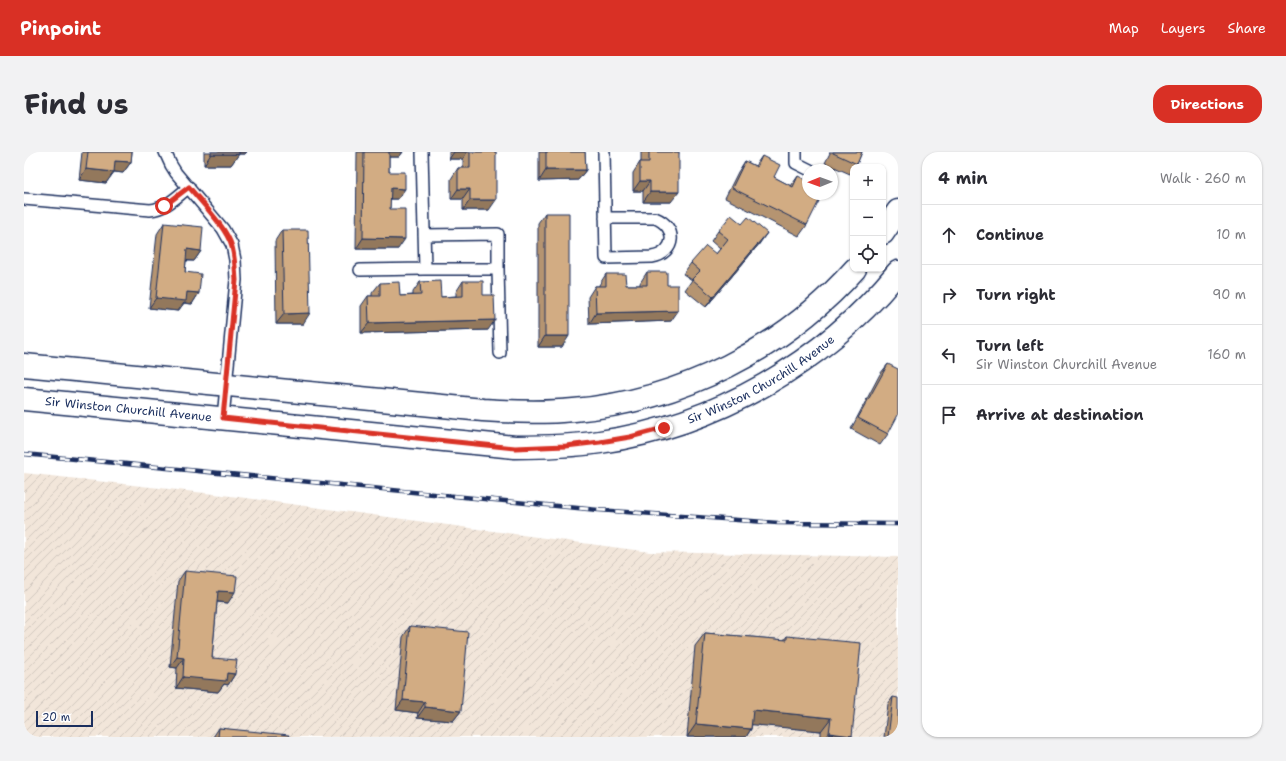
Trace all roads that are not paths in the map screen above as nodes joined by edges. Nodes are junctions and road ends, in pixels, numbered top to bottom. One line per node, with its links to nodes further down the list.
1 (165, 152): 6 (lane)
2 (422, 152): 11 (lane)
3 (604, 152): 9 (lane)
4 (796, 152): 5 (lane)
5 (802, 166)
6 (189, 187): 7 (lane); 19 (lane)
7 (24, 198)
8 (898, 211): 10 (main road)
9 (605, 218): 9 (lane)
10 (886, 229)
11 (424, 235): 12 (lane); 13 (lane)
12 (425, 269): 13 (lane); 14 (lane)
13 (498, 269): 17 (lane)
14 (360, 270)
15 (852, 272): 19 (main road)
16 (898, 272): 21 (main road, Sir Winston Churchill Avenue)
17 (500, 353)
18 (24, 365): 19 (main road)
19 (227, 385): 21 (lane)
20 (24, 399): 21 (main road, Sir Winston Churchill Avenue)
21 (223, 418)

